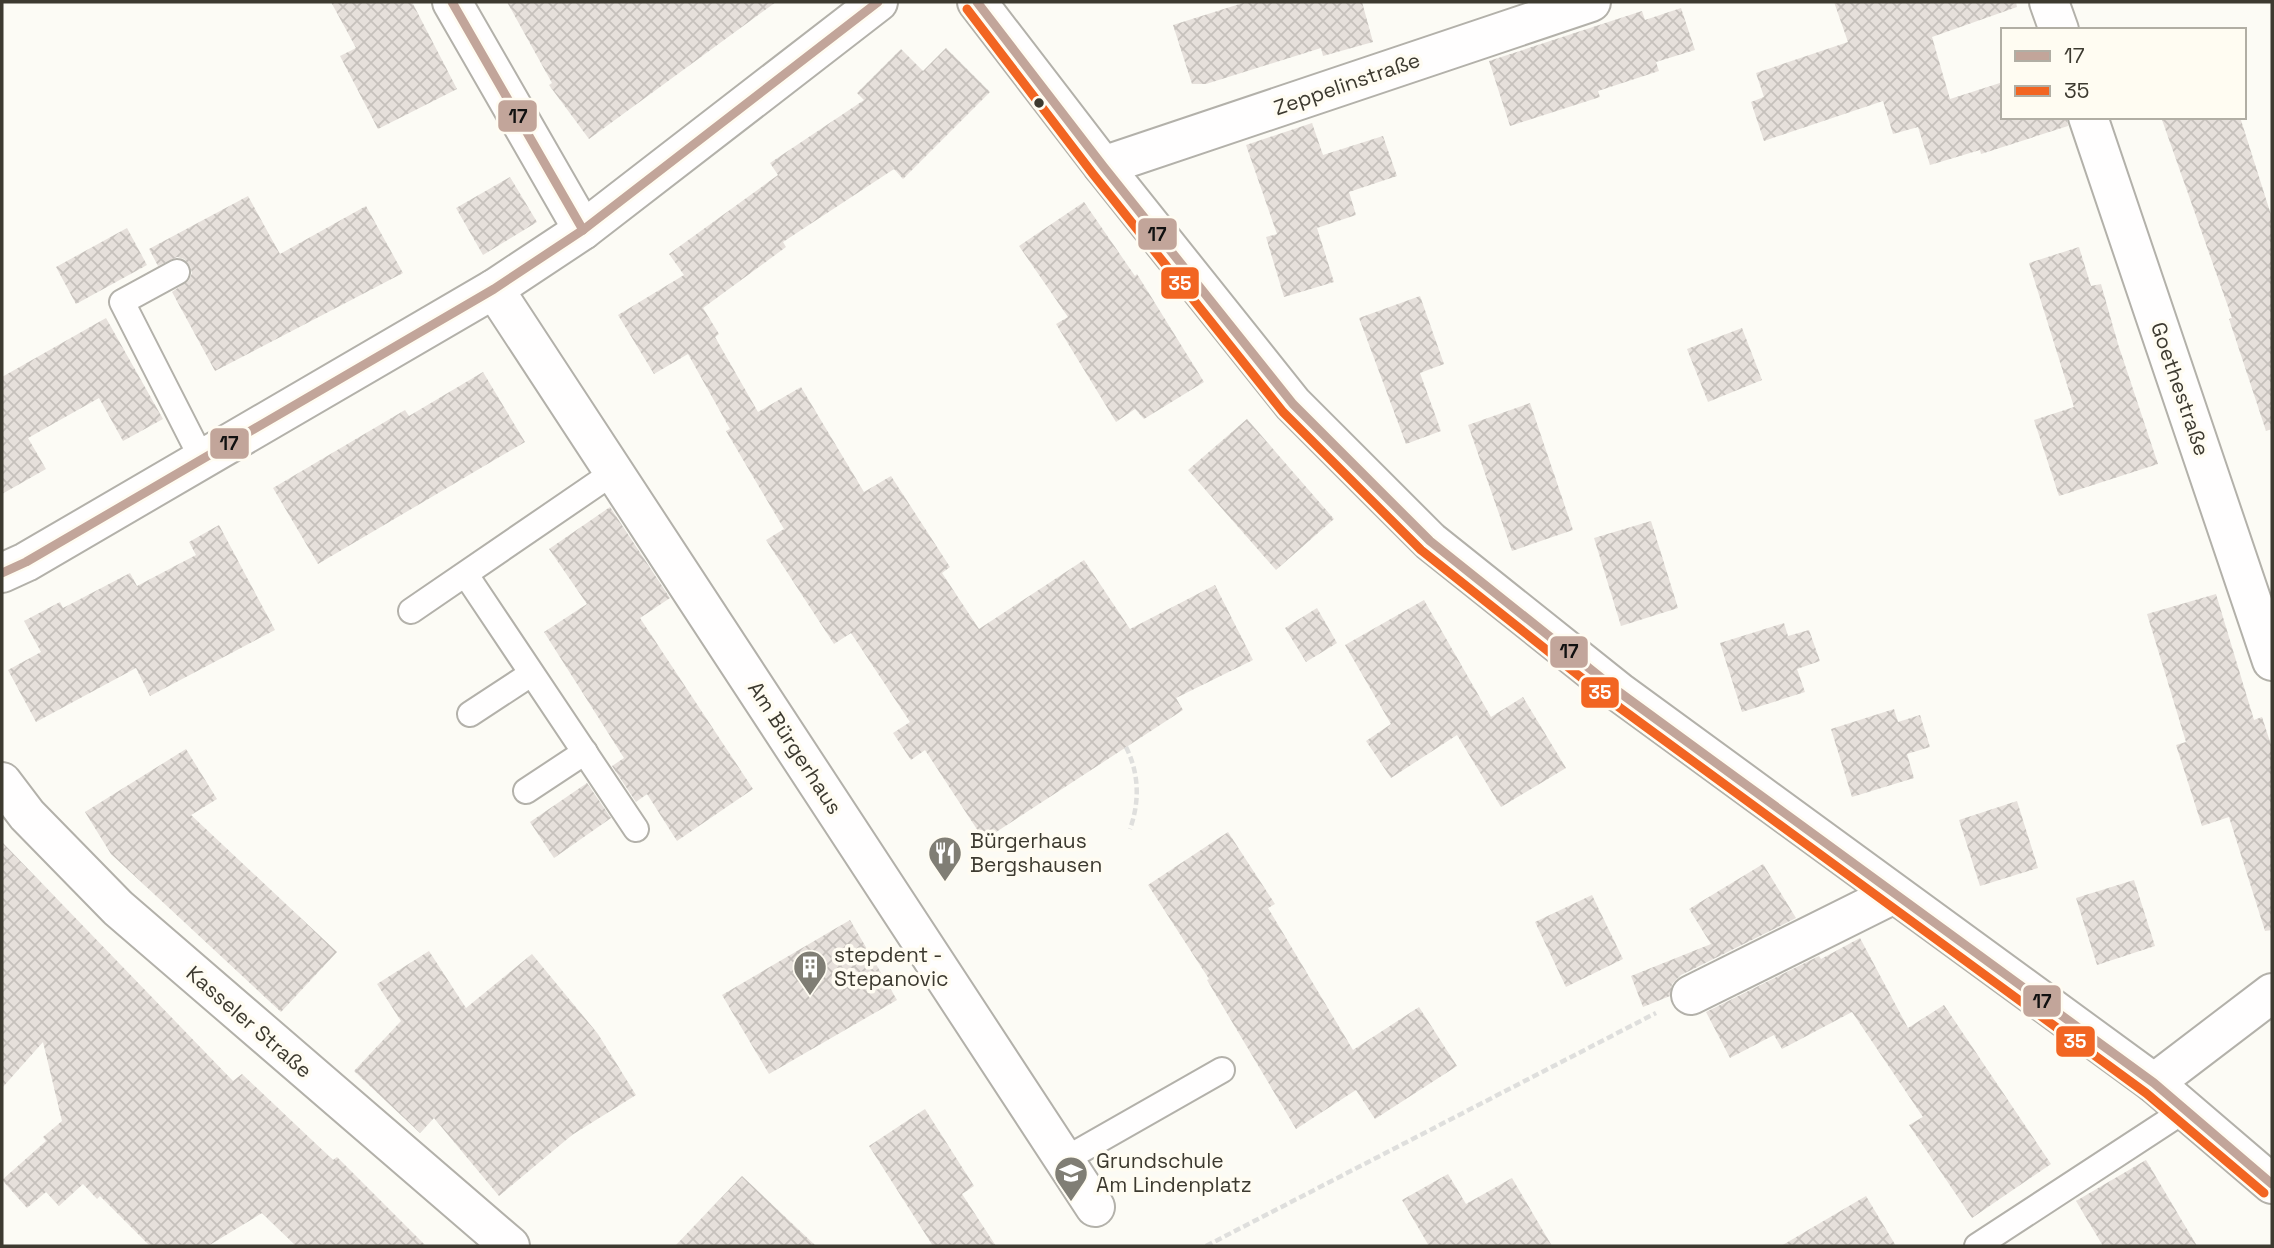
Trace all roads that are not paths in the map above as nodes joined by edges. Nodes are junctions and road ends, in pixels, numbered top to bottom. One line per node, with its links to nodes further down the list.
1 (452, 2): 9 (street)
2 (878, 2): 9 (street)
3 (977, 2): 8 (street)
4 (1591, 2): 8 (street, Zeppelinstraße)
5 (2049, 2): 6 (street)
6 (2058, 28)
7 (2089, 119): 17 (street, Goethestraße)
8 (1103, 166): 24 (street)
9 (583, 230): 11 (street)
10 (177, 272): 12 (lane)
11 (494, 289): 12 (street); 13 (street, Am Bürgerhaus)
12 (202, 459): 14 (street)
13 (614, 472): 15 (lane); 30 (street, Am Bürgerhaus)
14 (2, 573)
15 (466, 575): 16 (lane); 18 (lane)
16 (411, 611)
17 (2272, 661)
18 (531, 674): 19 (lane); 20 (lane)
19 (470, 714)
20 (585, 752): 22 (lane); 23 (lane)
21 (2, 782): 33 (street, Kasseler Straße)
22 (526, 791)
23 (636, 829)
24 (1894, 894): 26 (street); 28 (street)
25 (2272, 993): 28 (street)
26 (1691, 995)
27 (1222, 1070): 30 (lane)
28 (2154, 1083): 29 (street)
29 (2185, 1110): 31 (street); 34 (lane)
30 (1064, 1160): 32 (street, Am Bürgerhaus)
31 (2272, 1184)
32 (1095, 1207)
33 (510, 1246)
34 (1977, 1246)

